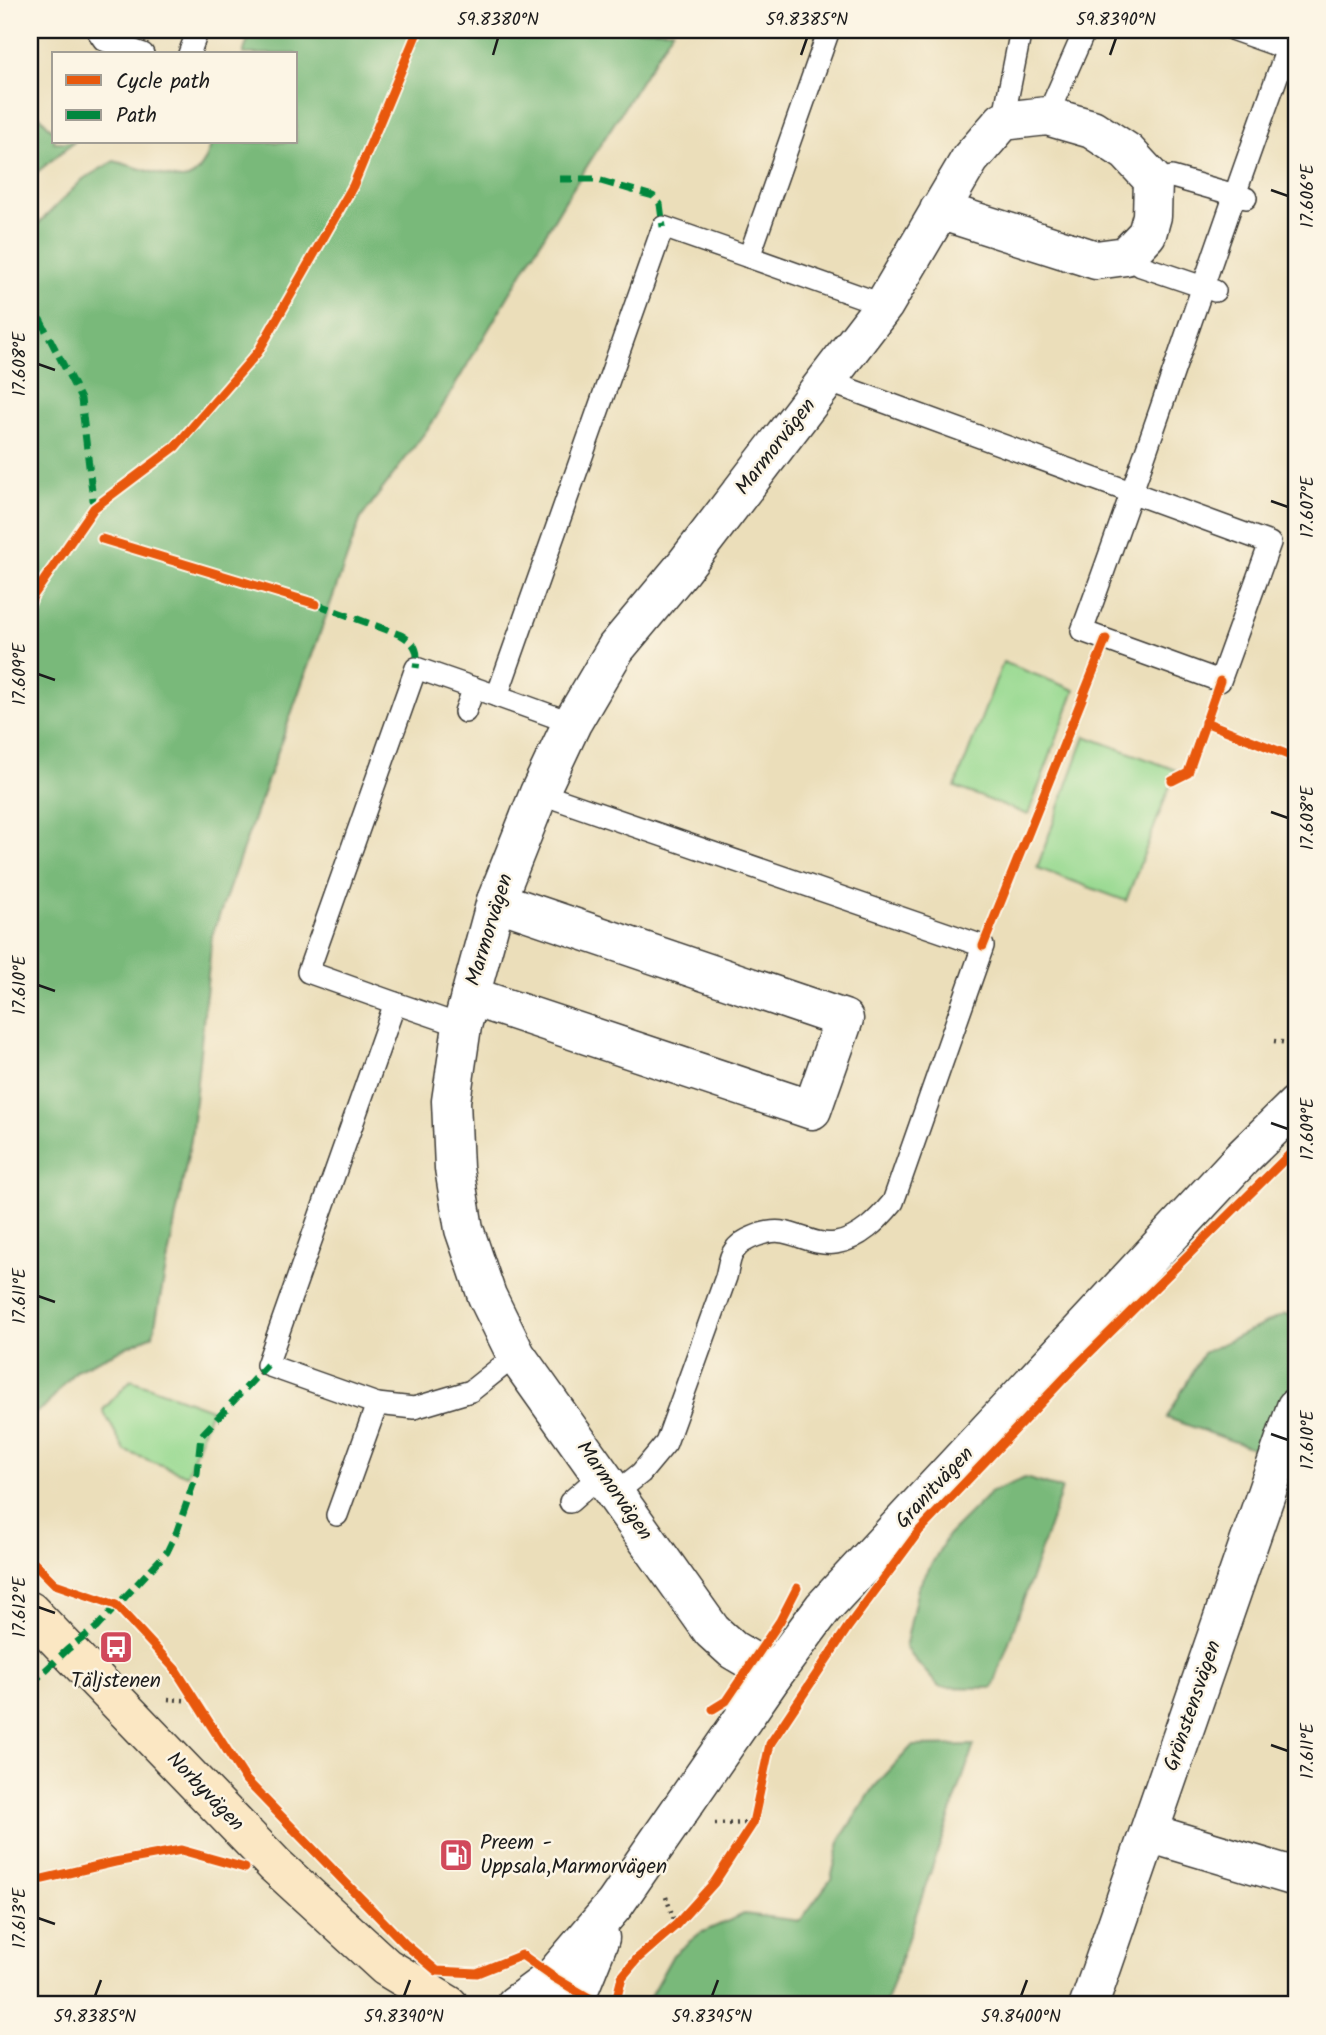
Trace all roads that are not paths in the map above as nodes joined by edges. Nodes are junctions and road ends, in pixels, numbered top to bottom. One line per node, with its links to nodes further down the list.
1 (97, 30): 8 (lane)
2 (198, 30): 9 (lane)
3 (829, 30): 16 (lane)
4 (1021, 30): 11 (lane)
5 (1085, 30): 10 (lane)
6 (1234, 30): 7 (lane)
7 (1291, 50): 13 (lane)
8 (137, 52)
9 (189, 52)
10 (1046, 116): 11 (street); 12 (street)
11 (1003, 121): 14 (street, Marmorvägen)
12 (1153, 180): 13 (lane); 15 (street)
13 (1241, 196): 17 (lane)
14 (939, 210): 15 (street); 18 (street, Marmorvägen)
15 (1126, 256): 17 (lane)
16 (749, 257): 18 (lane); 22 (lane)
17 (1208, 288): 20 (lane)
18 (884, 305): 19 (street, Marmorvägen)
19 (827, 381): 20 (lane); 24 (street, Marmorvägen)
20 (1133, 493): 20 (lane)
21 (474, 688): 22 (lane); 23 (lane); 27 (lane)
22 (497, 696): 24 (lane)
23 (465, 712)
24 (572, 723): 25 (street, Marmorvägen)
25 (539, 793): 26 (street, Marmorvägen); 33 (lane)
26 (496, 901): 28 (street, Marmorvägen); 28 (street)
27 (395, 1003): 28 (lane); 31 (lane)
28 (466, 1011): 30 (street, Marmorvägen)
29 (1296, 1105): 37 (street, Granitvägen)
30 (516, 1355): 31 (lane); 33 (street, Marmorvägen)
31 (377, 1404): 35 (lane)
32 (1296, 1407): 38 (street, Grönstensvägen)
33 (609, 1484): 34 (lane); 37 (street, Marmorvägen)
34 (570, 1502)
35 (337, 1515)
36 (30, 1611): 41 (street, Norbyvägen)
37 (774, 1674): 40 (street, Granitvägen)
38 (1149, 1833): 39 (street); 46 (street, Grönstensvägen)
39 (1296, 1877)
40 (615, 1904): 44 (street, Granitvägen); 45 (street, Granitvägen)
41 (386, 1968): 42 (street, Norbyvägen); 43 (street, Norbyvägen)
42 (411, 2005)
43 (449, 2005)
44 (514, 2005)
45 (573, 2005)
46 (1089, 2005)

